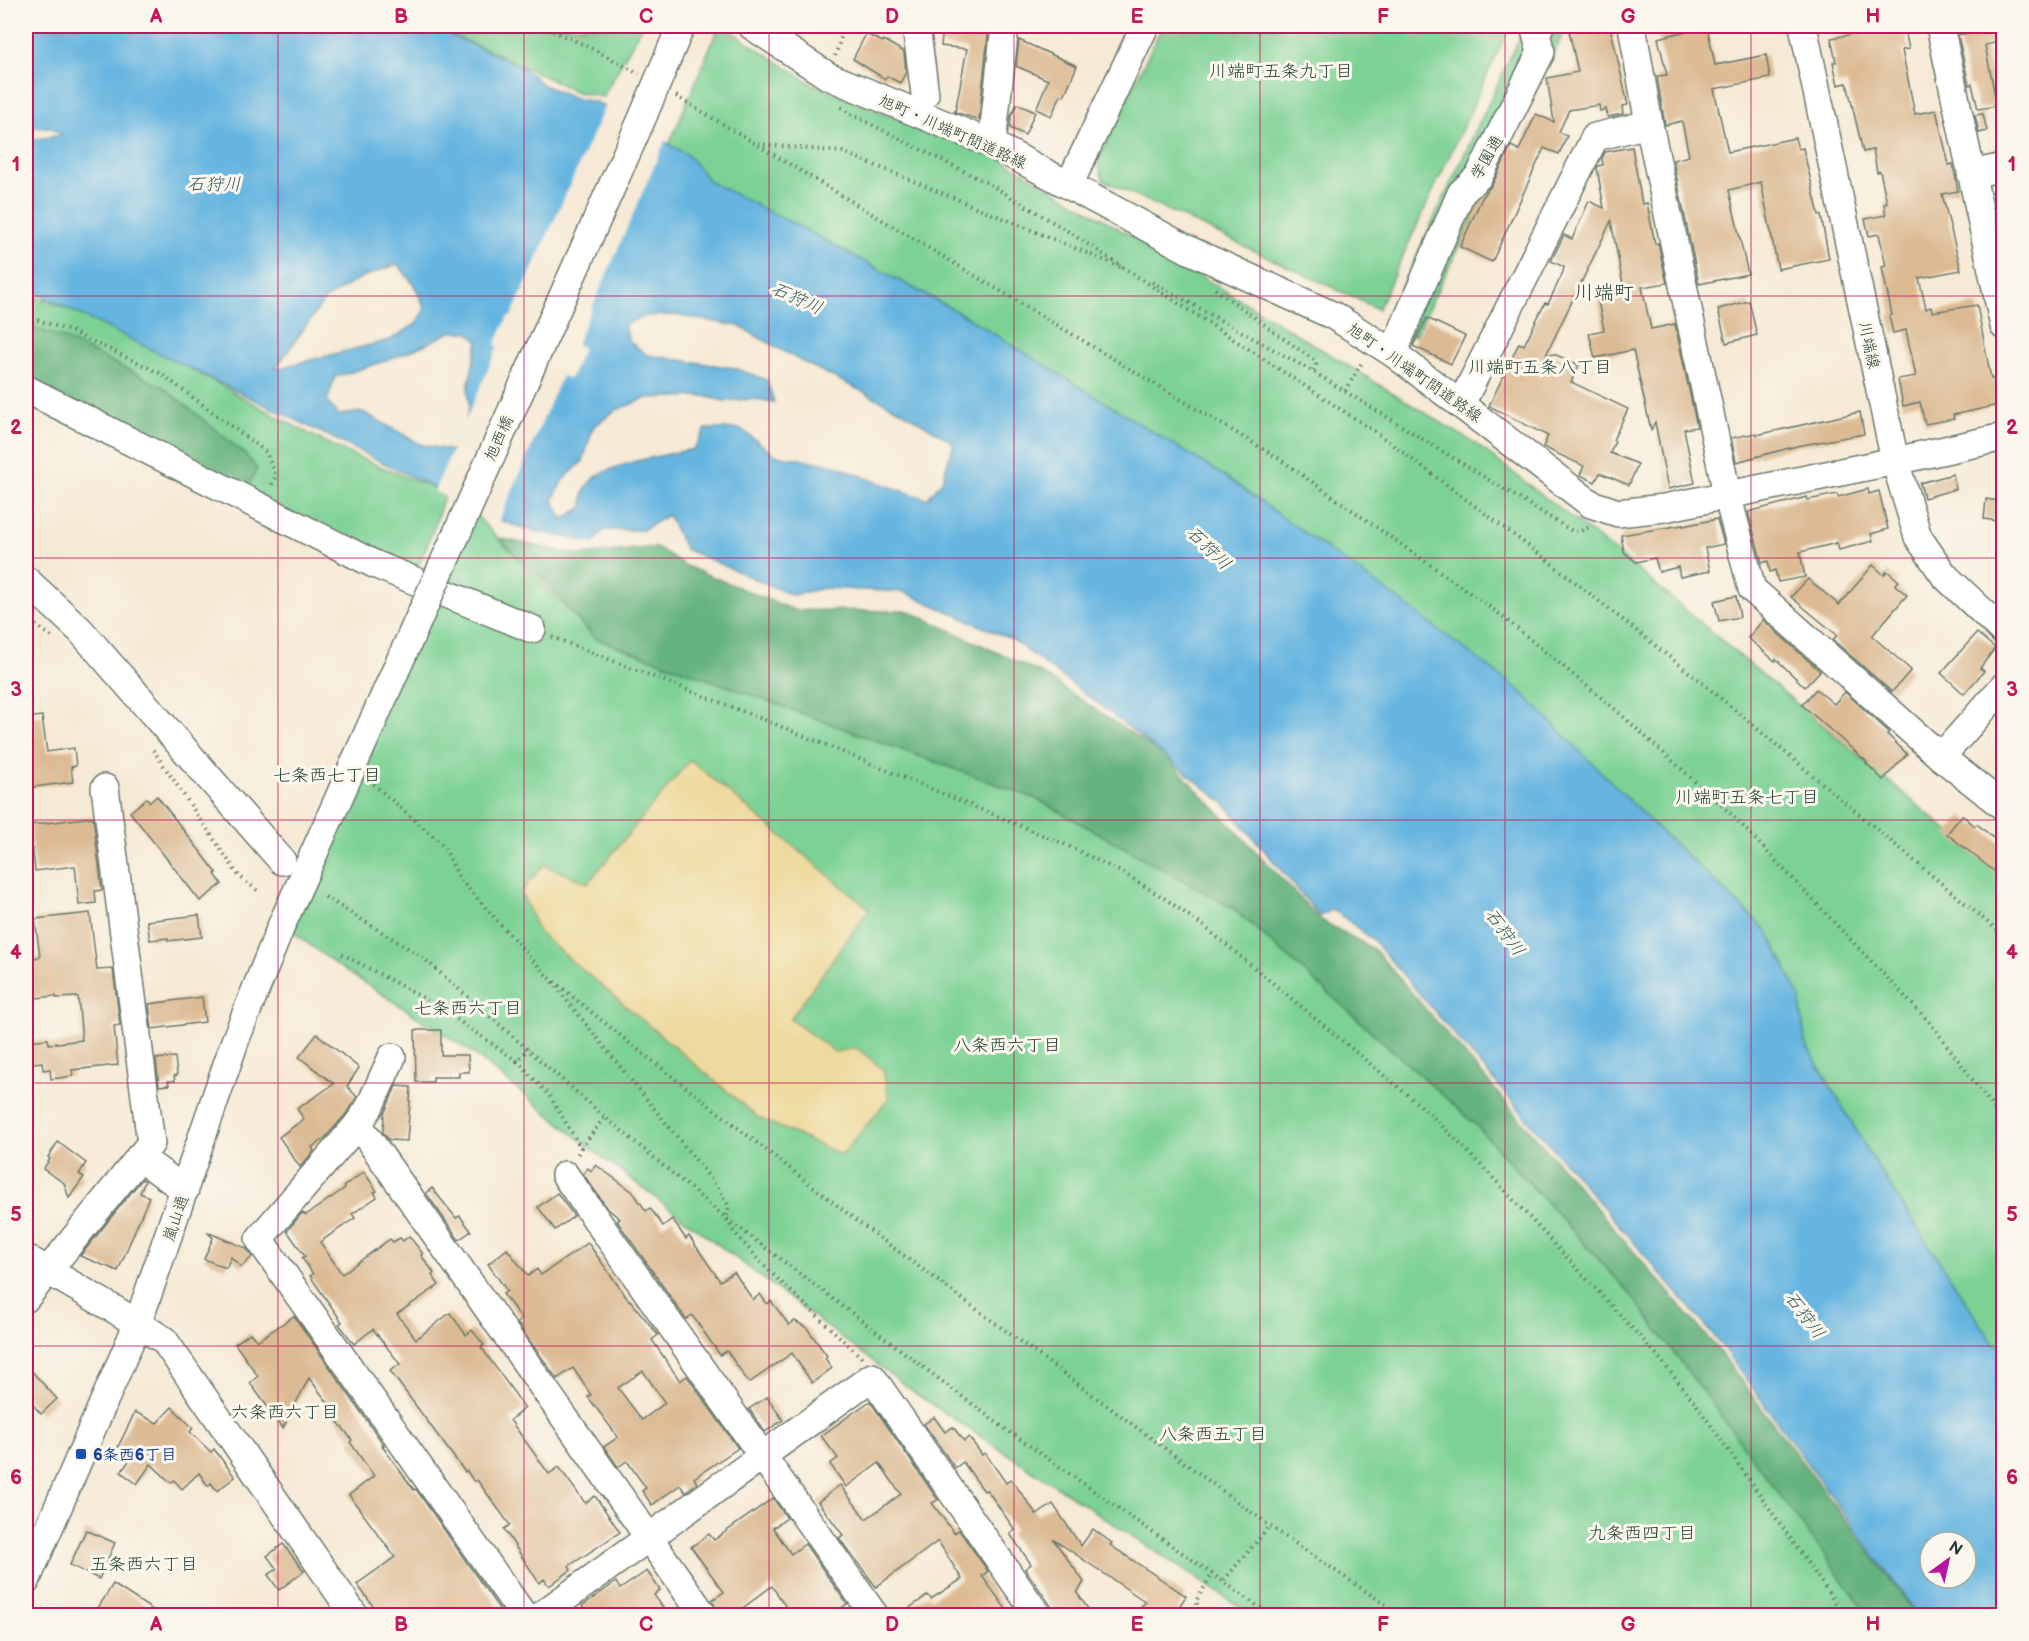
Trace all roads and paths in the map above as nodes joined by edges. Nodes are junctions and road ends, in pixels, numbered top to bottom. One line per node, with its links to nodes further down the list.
1 (542, 26): 13 (path)
2 (681, 26): 46 (street, 旭西橋, bridge)
3 (752, 26): 12 (street, 旭町・川端町間道路線)
4 (845, 26): 12 (path)
5 (916, 26): 15 (street)
6 (1005, 26): 18 (street)
7 (1145, 26): 21 (street)
8 (1540, 26): 26 (street, 学園通)
9 (1632, 26): 16 (street)
10 (1803, 26): 33 (street, 川端線)
11 (1940, 26): 20 (street)
12 (828, 76): 18 (street, 旭町・川端町間道路線); 22 (path)
13 (646, 79)
14 (667, 91): 17 (path)
15 (925, 94)
16 (1649, 124): 31 (street); 34 (street)
17 (757, 144): 22 (path); 57 (path)
18 (992, 144): 21 (street, 旭町・川端町間道路線)
19 (2004, 167): 20 (street)
20 (1971, 174): 24 (street)
21 (1069, 186): 26 (street, 旭町・川端町間道路線)
22 (1134, 273): 28 (path); 50 (path)
23 (1211, 286): 28 (path)
24 (2002, 309)
25 (26, 316): 35 (path)
26 (1393, 353): 31 (street, 旭町・川端町間道路線)
27 (1365, 358): 30 (path)
28 (1313, 372): 30 (path)
29 (26, 389): 35 (street)
30 (1345, 391): 36 (path)
31 (1461, 404): 36 (street, 旭町・川端町間道路線)
32 (2004, 436): 33 (street, 旭町・川端町間道路線)
33 (1895, 461): 34 (street, 旭町・川端町間道路線); 39 (street, 川端線)
34 (1727, 494): 36 (street, 旭町・川端町間道路線); 42 (street)
35 (261, 507): 38 (street)
36 (1618, 513)
37 (26, 580): 47 (street)
38 (532, 629): 83 (path)
39 (2004, 632)
40 (2004, 686): 42 (street)
41 (147, 741): 48 (path)
42 (1941, 757): 45 (street)
43 (369, 780): 52 (path)
44 (105, 788): 60 (street)
45 (2004, 807)
46 (315, 850): 62 (street, 嵐山通)
47 (282, 861)
48 (258, 891)
49 (325, 897): 53 (path)
50 (2004, 936)
51 (342, 954): 55 (path)
52 (546, 975): 63 (path); 69 (path)
53 (529, 1049): 55 (path); 56 (path)
54 (392, 1057): 58 (street)
55 (517, 1061): 59 (path)
56 (605, 1117): 59 (path); 63 (path)
57 (2004, 1122)
58 (358, 1124): 70 (street); 75 (street)
59 (581, 1148): 61 (path)
60 (139, 1157): 62 (street); 64 (street)
61 (565, 1175): 68 (street)
62 (184, 1190): 66 (street, 嵐山通)
63 (726, 1218): 67 (path); 71 (path)
64 (36, 1265): 65 (street); 66 (street)
65 (26, 1298)
66 (138, 1323): 73 (street, 嵐山通); 74 (street)
67 (872, 1377): 68 (street); 79 (street)
68 (762, 1456): 70 (street); 78 (street)
69 (1270, 1526): 72 (path); 82 (path)
70 (649, 1538): 76 (street); 77 (street)
71 (1213, 1573): 72 (path); 80 (path)
72 (1224, 1580): 81 (path)
73 (26, 1581)
74 (355, 1616)
75 (525, 1616)
76 (540, 1616)
77 (704, 1616)
78 (875, 1616)
79 (1038, 1616)
80 (1201, 1616)
81 (1272, 1616)
82 (1402, 1616)
83 (1845, 1616)

